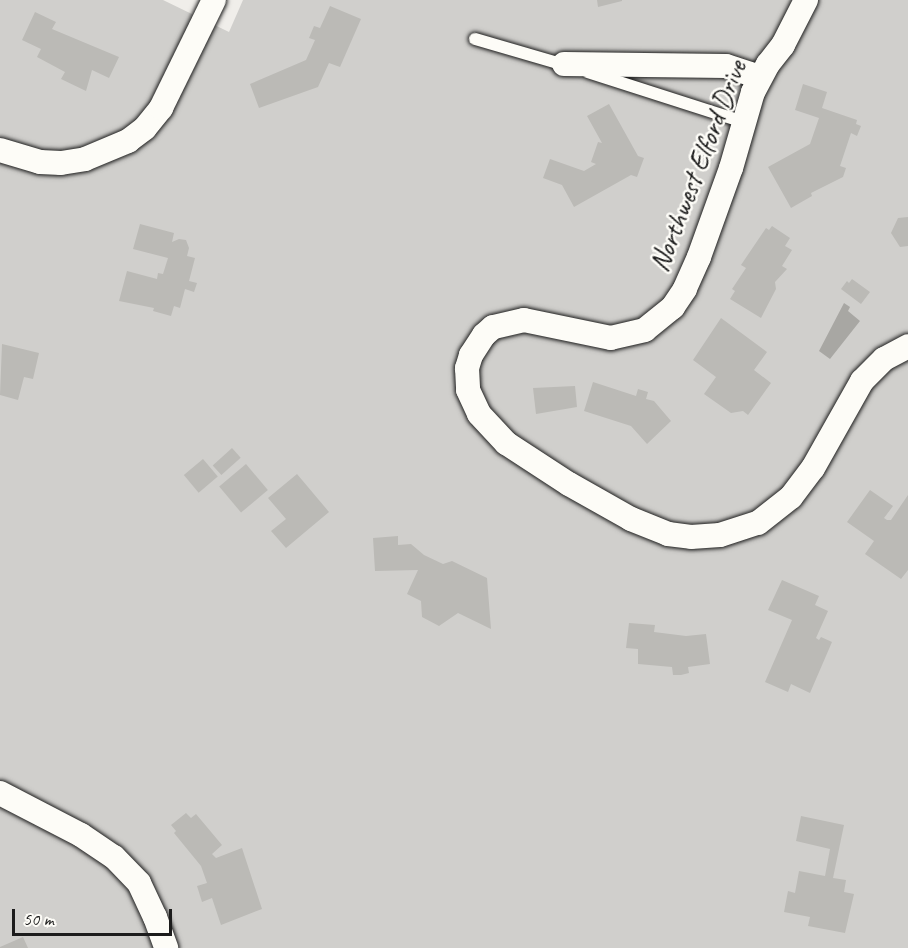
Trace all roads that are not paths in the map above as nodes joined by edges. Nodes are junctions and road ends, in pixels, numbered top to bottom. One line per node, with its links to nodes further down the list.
1 (806, 0): 5 (street, Northwest Elford Drive)
2 (205, 3): 7 (street)
3 (475, 39): 4 (lane)
4 (564, 64): 5 (street); 6 (lane)
5 (760, 77): 6 (street, Northwest Elford Drive)
6 (744, 122): 8 (street, Northwest Elford Drive)
7 (0, 150)
8 (908, 346)
9 (0, 793): 10 (street)
10 (165, 948)

